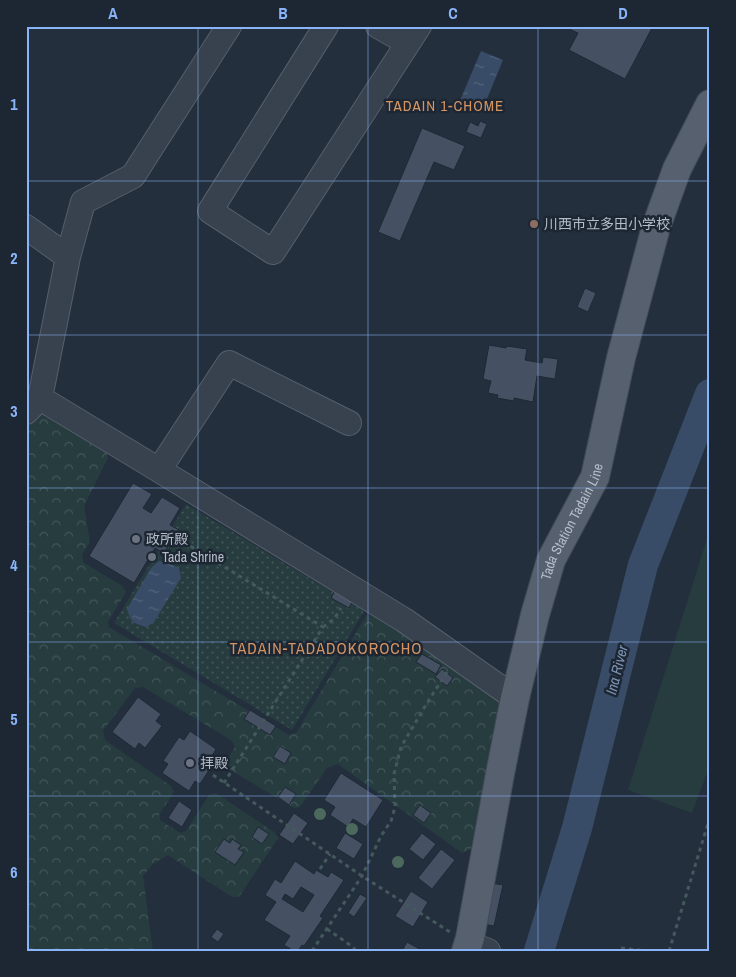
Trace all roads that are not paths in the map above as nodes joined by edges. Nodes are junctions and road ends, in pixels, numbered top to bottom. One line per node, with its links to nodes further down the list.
1 (229, 26): 7 (street)
2 (326, 26): 4 (street)
3 (378, 26): 4 (street)
4 (414, 34)
5 (710, 104): 11 (main road, Tada Station Tadain Line)
6 (26, 227): 7 (street)
7 (68, 257): 8 (street)
8 (33, 405): 10 (street)
9 (349, 423): 10 (street)
10 (159, 470): 11 (street)
11 (515, 698): 12 (main road, Tada Station Tadain Line)
12 (477, 949)

